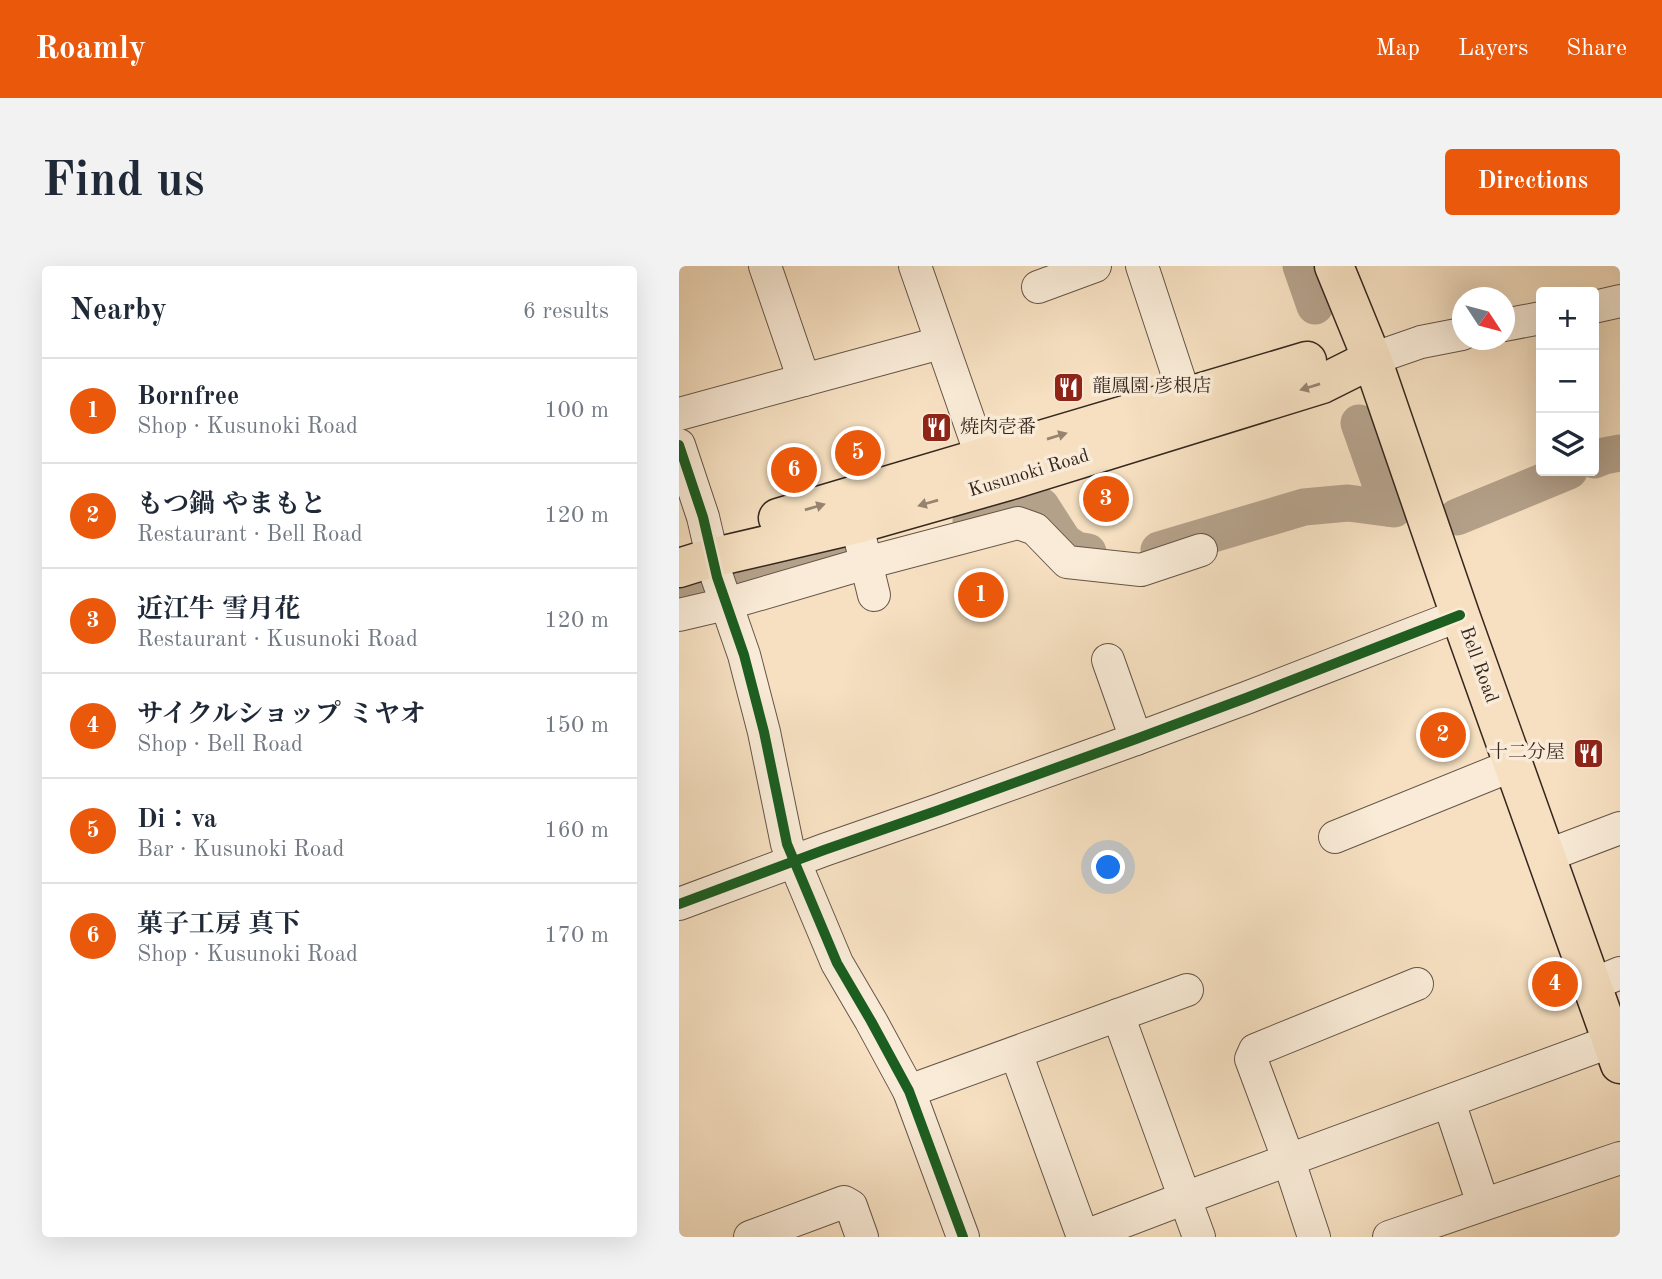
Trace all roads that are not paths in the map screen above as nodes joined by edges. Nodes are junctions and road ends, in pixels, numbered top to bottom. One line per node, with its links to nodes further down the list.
1 (765, 266): 14 (street)
2 (915, 266): 12 (street)
3 (1095, 266): 6 (street)
4 (1142, 266): 15 (street)
5 (1333, 266): 13 (main road, Bell Road)
6 (1038, 286)
7 (1620, 301): 8 (street)
8 (1599, 306)
9 (1536, 319): 10 (street)
10 (1515, 323)
11 (1452, 336): 13 (street, Kusunoki Road)
12 (940, 343): 14 (street); 18 (street)
13 (1372, 359): 15 (main road, Kusunoki Road); 24 (main road, Bell Road)
14 (804, 380): 16 (street)
15 (1190, 411): 18 (main road, Kusunoki Road)
16 (679, 414)
17 (679, 445): 21 (street)
18 (1004, 495): 19 (main road, Kusunoki Road); 20 (street); 21 (main road, Kusunoki Road, one-way to 18)
19 (862, 546): 21 (main road, Kusunoki Road); 22 (street)
20 (1201, 550)
21 (706, 569): 23 (street); 31 (street)
22 (874, 595)
23 (679, 615)
24 (1460, 615): 26 (street); 27 (main road, Bell Road)
25 (1108, 660): 26 (street)
26 (1136, 739): 31 (street)
27 (1513, 765): 29 (street); 30 (main road, Bell Road)
28 (1620, 828): 30 (street)
29 (1335, 836)
30 (1546, 856): 33 (main road, Bell Road)
31 (794, 862): 32 (street); 39 (street)
32 (679, 904)
33 (1606, 979): 38 (main road, Bell Road)
34 (1417, 984): 42 (street)
35 (1187, 990): 36 (street)
36 (1118, 1015): 37 (street); 43 (street)
37 (1016, 1053): 39 (street); 48 (street)
38 (1616, 1053): 40 (street)
39 (909, 1091): 47 (street)
40 (1449, 1102): 42 (street); 44 (street)
41 (1620, 1157): 44 (street)
42 (1289, 1161): 43 (street); 50 (street)
43 (1185, 1198): 48 (street); 49 (street)
44 (1483, 1204): 51 (street)
45 (750, 1237): 46 (street)
46 (862, 1237)
47 (963, 1237)
48 (1083, 1237)
49 (1199, 1237)
50 (1314, 1237)
51 (1389, 1237)

